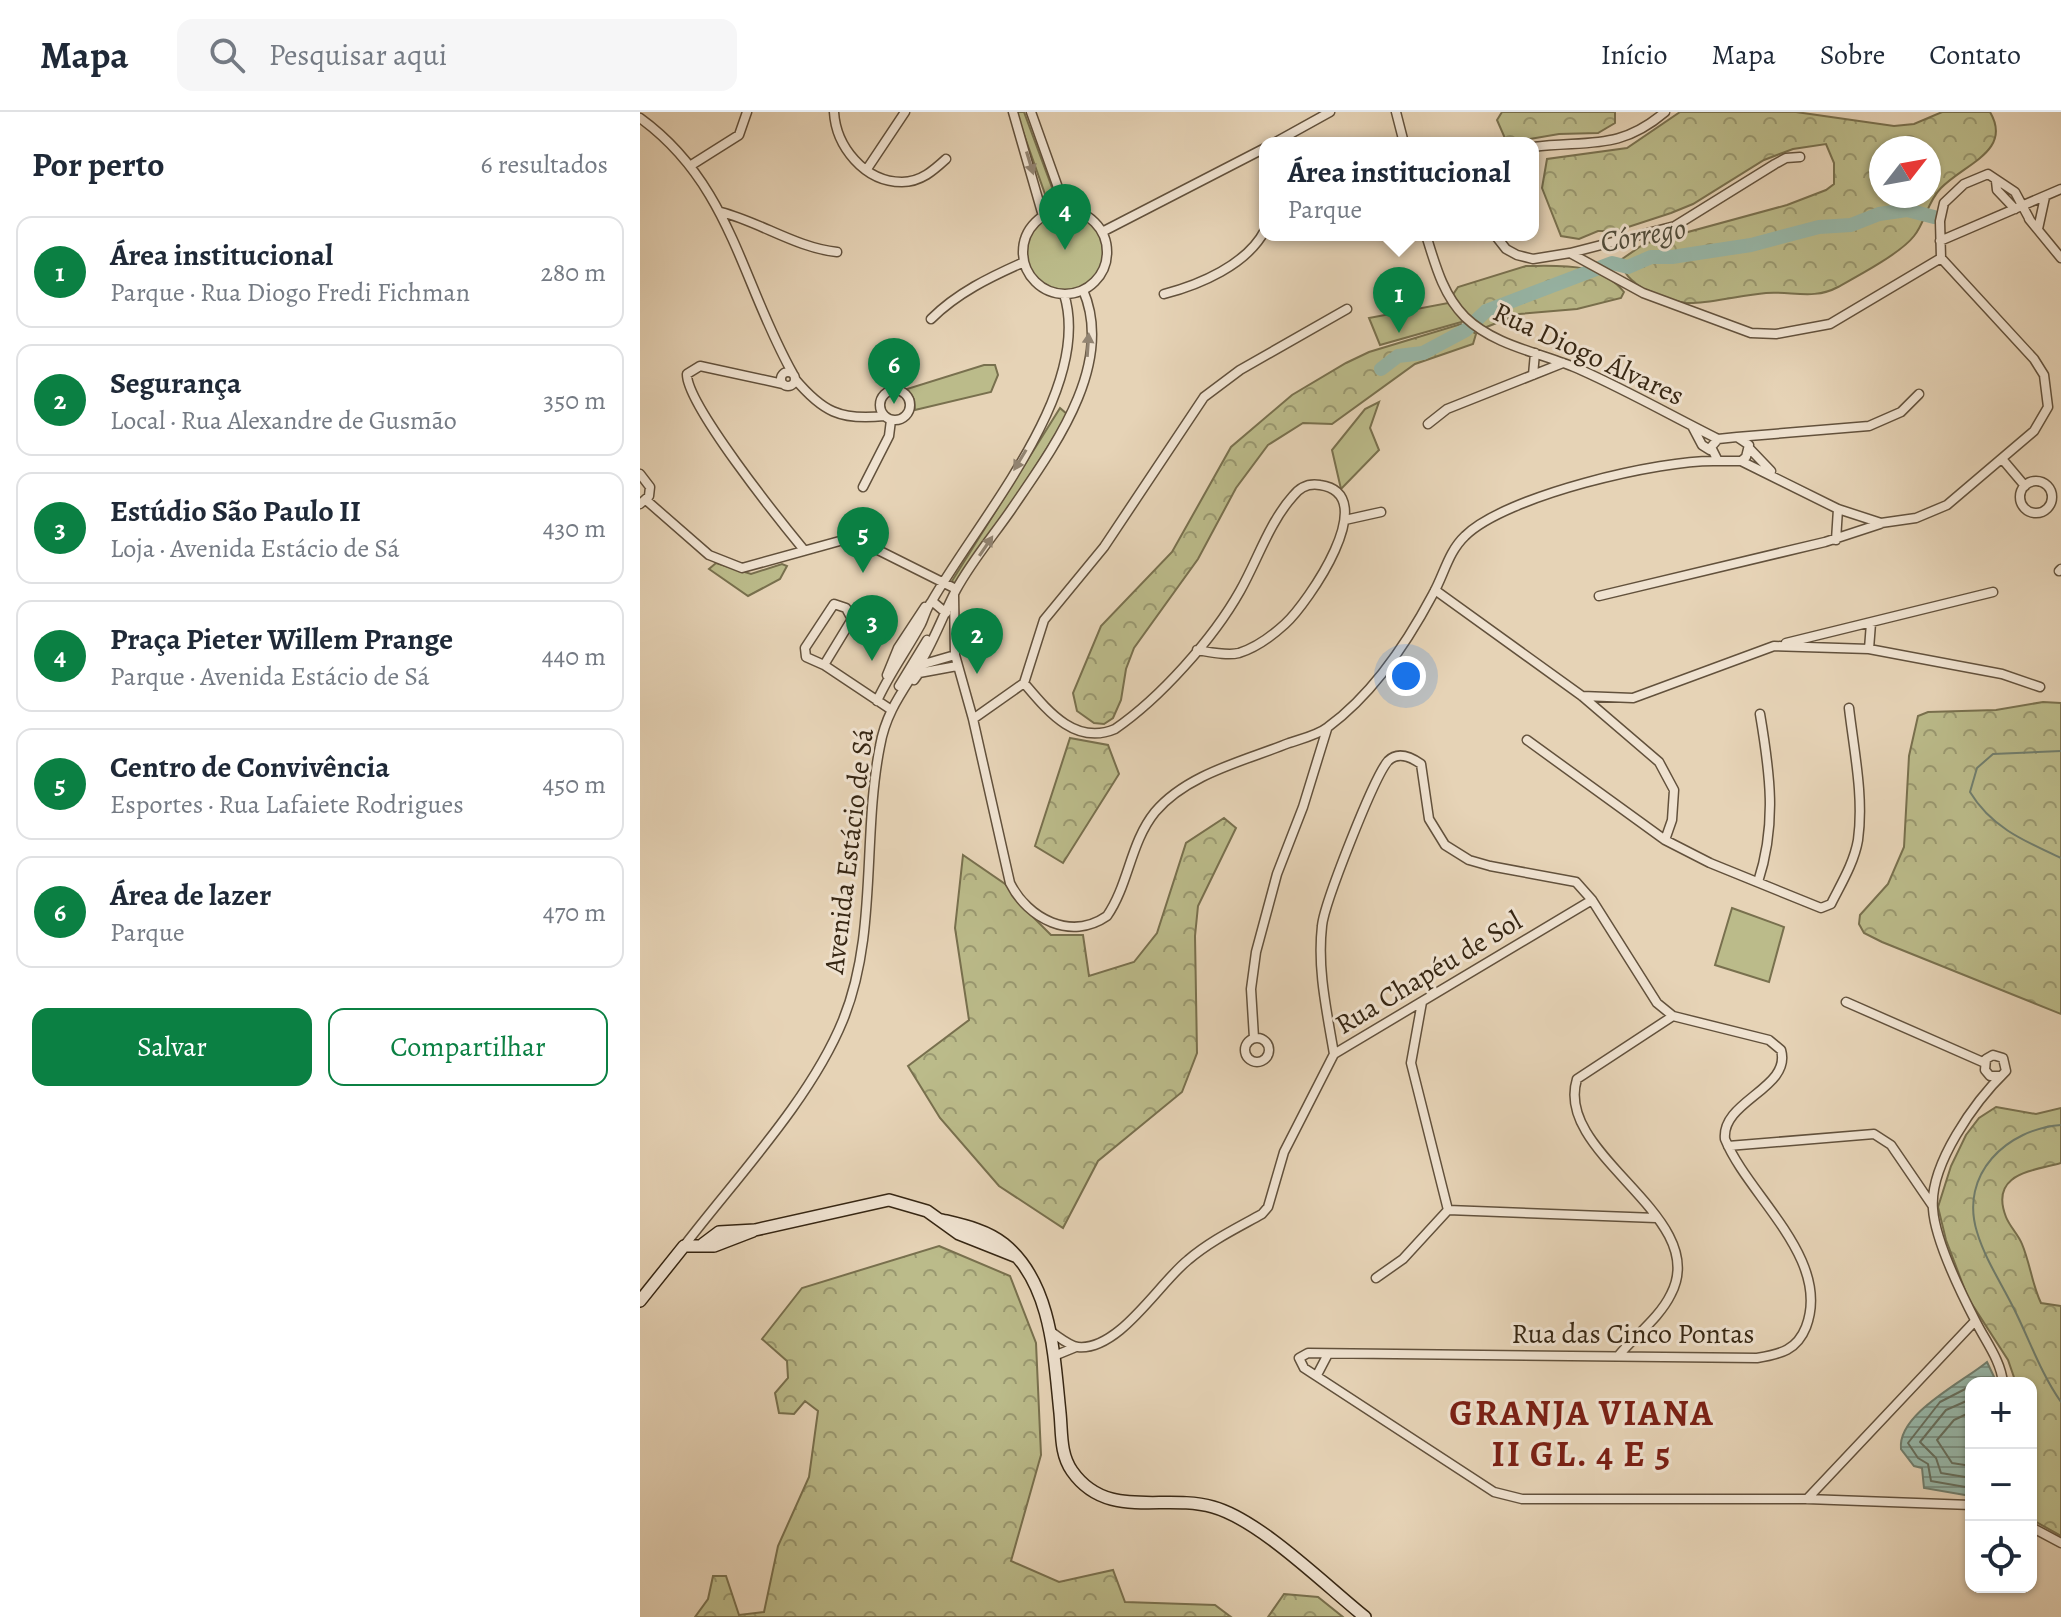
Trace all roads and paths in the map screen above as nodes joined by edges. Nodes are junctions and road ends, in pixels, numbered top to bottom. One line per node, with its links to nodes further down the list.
1 (747, 112): 16 (street)
2 (834, 112): 17 (street)
3 (905, 112): 17 (street)
4 (1013, 112): 25 (street, one-way to 25)
5 (1031, 112): 23 (street)
6 (1330, 112): 10 (street)
7 (1396, 112): 11 (street)
8 (1665, 112): 12 (street)
9 (640, 118): 16 (street)
10 (1285, 137)
11 (1402, 137)
12 (1539, 147)
13 (1259, 151): 28 (street)
14 (1800, 157): 34 (street)
15 (946, 159): 17 (street)
16 (693, 164): 24 (street)
17 (867, 169)
18 (1996, 181): 21 (street); 22 (street); 32 (street)
19 (2061, 189): 20 (street)
20 (2045, 197): 21 (street); 27 (street)
21 (2024, 206): 22 (street); 26 (street)
22 (2012, 207): 26 (street); 32 (street)
23 (1066, 210): 25 (street); 28 (street)
24 (721, 212): 33 (street); 46 (street)
25 (1043, 216): 37 (street)
26 (2030, 220): 27 (street)
27 (2038, 229): 36 (street)
28 (1102, 232): 38 (street)
29 (1259, 236): 40 (street)
30 (1428, 241): 43 (street, Rua Diogo Álvares)
31 (1500, 241): 34 (street)
32 (1940, 241): 35 (street)
33 (837, 252)
34 (1570, 253): 35 (street)
35 (1941, 258): 59 (street)
36 (2061, 258)
37 (1024, 262): 39 (street); 42 (street)
38 (1083, 290): 39 (street); 49 (street, Avenida Estácio de Sá, one-way to 38)
39 (1064, 294): 47 (street, Avenida Estácio de Sá)
40 (1164, 294)
41 (1347, 309): 92 (street)
42 (931, 319)
43 (1535, 353): 44 (street, Rua Diogo Álvares); 45 (street)
44 (1563, 363): 45 (street); 52 (street, Rua Diogo Álvares)
45 (1533, 375): 51 (street)
46 (794, 376): 50 (street); 74 (street)
47 (1057, 392): 49 (street); 75 (street, Avenida Estácio de Sá, one-way to 75)
48 (1919, 394): 53 (street)
49 (1078, 399): 77 (street, Avenida Estácio de Sá, one-way to 49)
50 (887, 418): 50 (street); 65 (street)
51 (1428, 424)
52 (1691, 426): 55 (street, Rua Diogo Álvares); 57 (street, Rua Diogo Álvares)
53 (1783, 432): 54 (street); 56 (street)
54 (1737, 437): 55 (street); 56 (street)
55 (1718, 439): 57 (street)
56 (1749, 446): 61 (street); 63 (street)
57 (1710, 450): 58 (street); 60 (street, Rua Diogo Álvares)
58 (1697, 460): 60 (street); 76 (street)
59 (2003, 460): 64 (street); 71 (street)
60 (1718, 461): 61 (street)
61 (1741, 461): 63 (street)
62 (640, 474): 66 (street)
63 (1774, 475): 67 (street)
64 (2025, 486): 64 (street)
65 (863, 487)
66 (643, 502): 74 (street)
67 (1838, 509): 69 (street); 73 (street)
68 (1381, 512): 70 (street)
69 (1854, 515): 71 (street); 72 (street)
70 (1345, 520): 87 (street); 87 (street)
71 (1881, 523): 72 (street)
72 (1856, 532): 73 (street)
73 (1836, 540): 79 (street)
74 (804, 550): 75 (street)
75 (944, 582): 77 (street); 80 (street, Avenida Estácio de Sá)
76 (1435, 590): 94 (street); 100 (street)
77 (955, 592): 81 (street, Avenida Estácio de Sá); 88 (street)
78 (1993, 592): 82 (street)
79 (1599, 596)
80 (930, 602): 81 (street); 95 (street, Avenida Estácio de Sá)
81 (945, 615): 91 (street, Avenida Estácio de Sá); 96 (street, Avenida Estácio de Sá)
82 (1871, 623): 83 (street); 86 (street)
83 (1838, 631): 84 (street); 85 (street)
84 (1774, 646): 85 (street); 94 (street)
85 (1837, 648): 86 (street)
86 (1869, 649): 93 (street)
87 (1197, 650): 92 (street)
88 (955, 655): 90 (street); 91 (street)
89 (824, 665): 89 (street); 95 (street)
90 (957, 666): 91 (street); 99 (street)
91 (921, 669): 96 (street, Avenida Estácio de Sá)
92 (1024, 683): 99 (street)
93 (2040, 687)
94 (1582, 696): 102 (street)
95 (877, 701): 96 (street)
96 (893, 704): 116 (street, Avenida Estácio de Sá)
97 (1849, 708): 103 (street)
98 (1760, 714): 103 (street)
99 (973, 719): 100 (street)
100 (1327, 729): 108 (street)
101 (1527, 740): 102 (street)
102 (1665, 840): 103 (street)
103 (1758, 882)
104 (1592, 900): 105 (street, Rua Chapéu de Sol); 107 (street); 109 (street)
105 (1422, 1002): 109 (street, Rua Chapéu de Sol); 114 (street)
106 (1846, 1002): 110 (street)
107 (1673, 1016): 112 (street); 115 (street)
108 (1254, 1038)
109 (1334, 1054): 121 (street, Rua Chapéu de Sol)
110 (1985, 1063): 111 (street); 111 (street)
111 (2000, 1076): 113 (street)
112 (1728, 1146): 113 (street); 123 (street, Rua das Cinco Pontas)
113 (1932, 1205): 119 (street)
114 (1448, 1210): 115 (street); 117 (street)
115 (1656, 1218): 123 (street)
116 (684, 1246): 118 (street); 120 (street)
117 (1376, 1278)
118 (640, 1301)
119 (1975, 1321): 126 (street); 127 (street)
120 (1051, 1332): 121 (street); 124 (street)
121 (1076, 1347): 124 (street, Rua Chapéu de Sol)
122 (1328, 1354): 123 (street, Rua das Cinco Pontas); 125 (street); 125 (street)
123 (1619, 1355)
124 (1054, 1356): 131 (street)
125 (1317, 1375): 127 (street)
126 (2002, 1377)
127 (1807, 1499): 128 (street)
128 (1965, 1505)
129 (2037, 1530): 130 (street)
130 (2061, 1543)
131 (1365, 1617)

